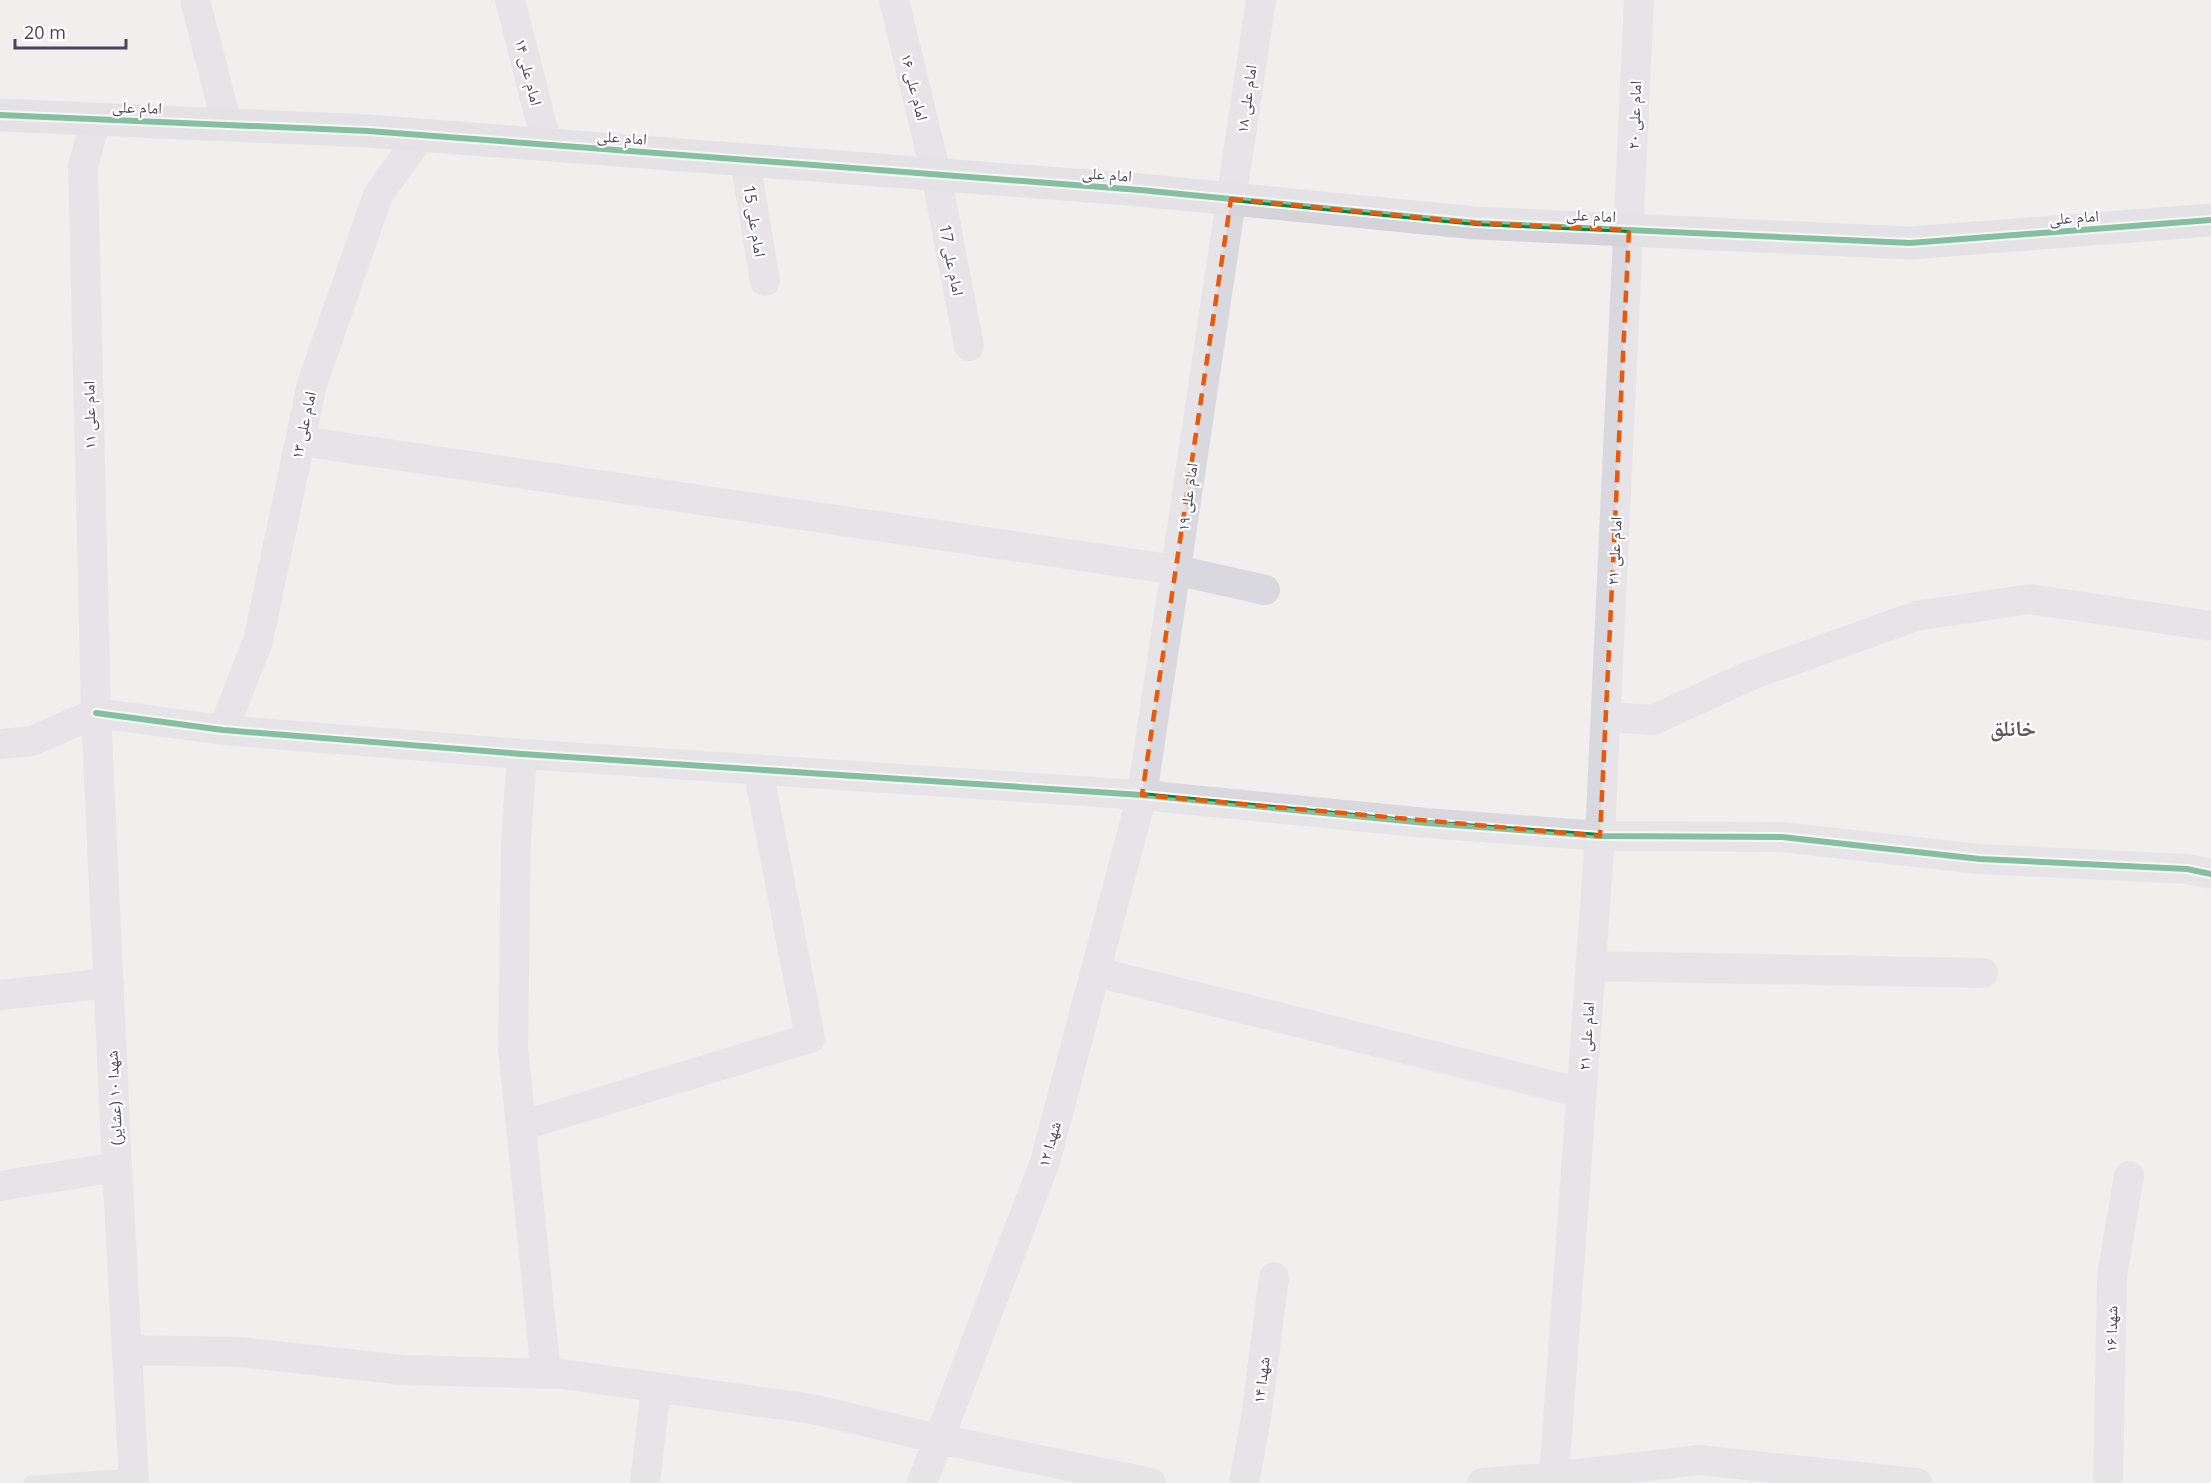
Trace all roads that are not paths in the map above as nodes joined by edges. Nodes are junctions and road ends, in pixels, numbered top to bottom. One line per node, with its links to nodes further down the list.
1 (195, 0): 8 (street)
2 (510, 0): 10 (street, امام علی ۱۴)
3 (894, 0): 12 (street, امام علی ۱۶)
4 (1260, 0): 13 (street, امام علی ۱۸)
5 (1639, 0): 15 (street, امام علی ۲۰)
6 (0, 115): 7 (street, امام علی)
7 (96, 119): 8 (street, امام علی); 22 (street, امام علی ۱۱)
8 (227, 125): 9 (street, امام علی)
9 (421, 135): 10 (street, امام علی); 18 (street, امام علی ۱۳)
10 (547, 145): 11 (street, امام علی)
11 (745, 160): 12 (street, امام علی); 16 (street, امام علی 15)
12 (936, 174): 13 (street, امام علی); 17 (street, امام علی 17)
13 (1231, 199): 15 (street, امام علی); 19 (street, امام علی ۱۹)
14 (2211, 220): 15 (street, امام علی)
15 (1629, 230): 23 (street, امام علی ۲۱)
16 (765, 281)
17 (969, 346)
18 (300, 441): 19 (street); 24 (street, امام علی ۱۳)
19 (1176, 570): 20 (street); 28 (street, امام علی ۱۹)
20 (1265, 590)
21 (2211, 626): 23 (street)
22 (96, 713): 24 (street); 25 (street); 34 (street, شهدا ۱۰ (عشایر))
23 (1606, 717): 29 (street, امام علی ۲۱)
24 (222, 730): 26 (street)
25 (0, 744)
26 (522, 754): 27 (street); 37 (street)
27 (758, 770): 28 (street); 37 (street)
28 (1142, 795): 29 (street); 32 (street, شهدا ۱۲)
29 (1600, 836): 30 (street); 31 (street, امام علی ۲۱)
30 (2211, 873)
31 (1591, 966): 33 (street); 36 (street, امام علی ۲۱)
32 (1096, 972): 36 (street); 45 (street, شهدا ۱۲)
33 (1983, 973)
34 (109, 983): 35 (street); 38 (street, شهدا ۱۰ (عشایر))
35 (0, 995)
36 (1582, 1093): 46 (street, امام علی ۲۱)
37 (521, 1126): 43 (street)
38 (117, 1167): 40 (street); 42 (street, شهدا ۱۰ (عشایر))
39 (2129, 1176): 55 (street, شهدا ۱۶)
40 (0, 1186)
41 (1274, 1277): 52 (street, شهدا ۱۴)
42 (127, 1350): 43 (street); 47 (street, شهدا ۱۰ (عشایر))
43 (546, 1374): 44 (street)
44 (656, 1388): 45 (street); 49 (street)
45 (939, 1439): 50 (street, شهدا ۱۲); 51 (street)
46 (1554, 1478): 53 (street); 54 (street)
47 (134, 1479): 48 (lane)
48 (31, 1483)
49 (645, 1483)
50 (922, 1483)
51 (1151, 1483)
52 (1244, 1483)
53 (1482, 1483)
54 (1917, 1483)
55 (2108, 1483)

